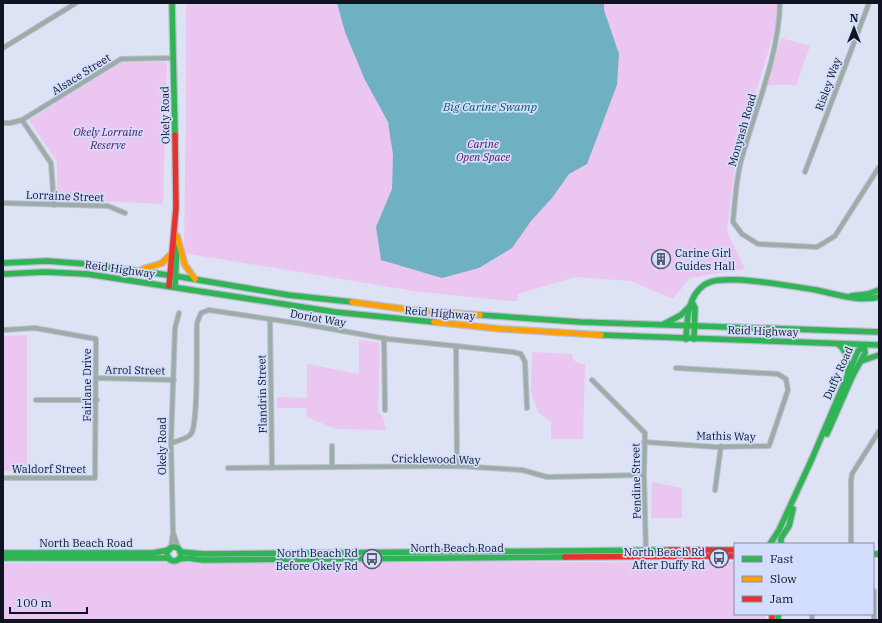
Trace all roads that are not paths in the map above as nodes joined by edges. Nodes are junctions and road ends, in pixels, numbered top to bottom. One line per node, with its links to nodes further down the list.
1 (76, 3): 5 (street)
2 (172, 3): 6 (main road, Okely Road)
3 (780, 3): 9 (street, Monyash Road)
4 (869, 3): 10 (street, Risley Way)
5 (3, 48)
6 (173, 58): 7 (street, Alsace Street); 14 (main road, Okely Road)
7 (22, 120): 8 (street, Alsace Street); 12 (street)
8 (3, 123)
9 (879, 167)
10 (804, 172)
11 (3, 203): 12 (street, Lorraine Street)
12 (54, 205): 13 (street, Lorraine Street)
13 (125, 213)
14 (175, 226): 15 (main road, Okely Road); 16 (main road, Okely Road)
15 (177, 236): 20 (main road, Okely Road); 21 (main road)
16 (171, 254): 18 (main road); 20 (main road, Okely Road)
17 (3, 263): 18 (main road, Reid Highway)
18 (138, 270): 20 (main road, Reid Highway)
19 (3, 274): 22 (main road, Reid Highway)
20 (173, 275): 21 (main road, Reid Highway); 22 (main road, Okely Road)
21 (195, 279): 29 (main road, Reid Highway)
22 (172, 286): 36 (main road, Reid Highway)
23 (879, 290): 24 (main road)
24 (843, 296): 25 (main road); 26 (main road)
25 (879, 297)
26 (690, 305): 29 (main road); 30 (main road); 31 (main road)
27 (179, 313): 47 (street, Okely Road)
28 (270, 319): 35 (street, Doriot Way); 55 (street, Doriot Way); 61 (street, Flandrin Street)
29 (662, 325): 30 (main road, Reid Highway)
30 (687, 326): 31 (main road, Reid Highway); 36 (main road)
31 (694, 326): 33 (main road, Reid Highway); 37 (main road)
32 (3, 330): 46 (street, Fairlane Drive)
33 (851, 331): 34 (main road, Reid Highway); 38 (main road)
34 (879, 333): 38 (main road)
35 (384, 338): 41 (street, Doriot Way); 52 (street)
36 (686, 339): 37 (main road, Reid Highway)
37 (694, 339): 39 (main road, Reid Highway)
38 (868, 340): 39 (main road, Reid Highway); 40 (main road, Reid Highway); 43 (main road, Duffy Road); 45 (main road, Duffy Road)
39 (838, 344): 45 (main road)
40 (879, 345)
41 (456, 346): 51 (street, Doriot Way); 58 (street)
42 (879, 355): 43 (main road)
43 (861, 361): 68 (main road, Duffy Road)
44 (676, 368): 57 (street, Mathis Way)
45 (848, 373): 67 (main road, Duffy Road)
46 (96, 378): 47 (street, Arrol Street); 50 (street, Fairlane Drive)
47 (174, 380): 55 (street, Okely Road)
48 (592, 380): 54 (street, Pendine Street)
49 (36, 400): 50 (street)
50 (97, 400): 64 (street, Fairlane Drive)
51 (527, 408)
52 (385, 410)
53 (879, 431): 69 (street)
54 (644, 442): 57 (street, Mathis Way); 62 (street, Pendine Street)
55 (171, 443): 66 (street, Okely Road)
56 (332, 446): 59 (street)
57 (721, 446): 65 (street)
58 (457, 466): 59 (street, Cricklewood Way); 62 (street, Cricklewood Way)
59 (332, 467): 61 (street, Cricklewood Way)
60 (228, 468): 61 (street, Cricklewood Way)
61 (272, 468)
62 (644, 475): 74 (street, Pendine Street)
63 (3, 478): 64 (street, Waldorf Street)
64 (95, 478)
65 (715, 490)
66 (173, 532): 70 (street, Okely Road); 72 (street, Okely Road)
67 (771, 543)
68 (781, 543)
69 (851, 543)
70 (170, 549): 72 (main road); 73 (main road, North Beach Road); 77 (main road)
71 (734, 550): 74 (main road, North Beach Road)
72 (179, 551): 74 (main road, North Beach Road); 78 (main road)
73 (3, 553)
74 (646, 554): 75 (main road, North Beach Road); 78 (main road, North Beach Road)
75 (734, 556)
76 (3, 558): 77 (main road, North Beach Road)
77 (169, 558): 78 (main road)
78 (179, 559)
79 (874, 591): 80 (street)
80 (874, 620)

